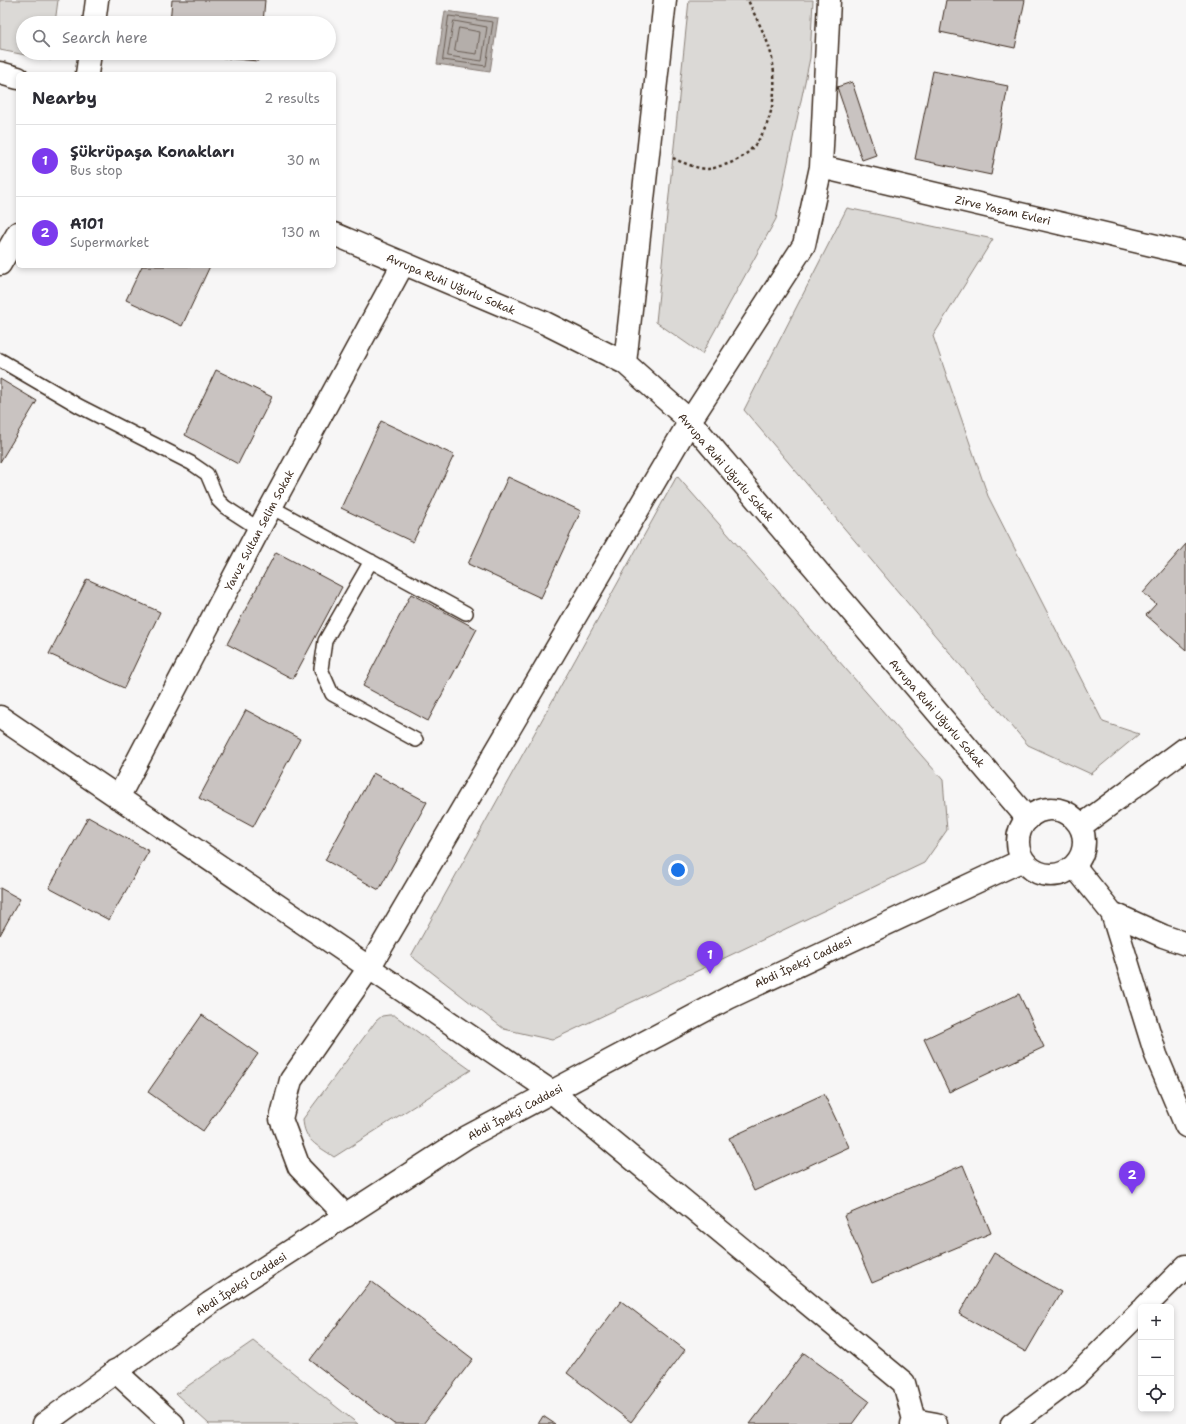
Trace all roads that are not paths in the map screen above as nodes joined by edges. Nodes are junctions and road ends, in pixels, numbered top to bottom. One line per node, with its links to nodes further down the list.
1 (97, 0): 4 (street)
2 (665, 0): 16 (street)
3 (830, 0): 9 (street)
4 (95, 16)
5 (89, 60): 6 (street)
6 (87, 72)
7 (0, 73): 8 (street)
8 (16, 77)
9 (821, 167): 12 (street, Zirve Yaşam Evleri); 17 (street)
10 (336, 235): 14 (street, Avrupa Ruhi Uğurlu Sokak)
11 (16, 236): 13 (street)
12 (1186, 253)
13 (0, 264)
14 (403, 264): 16 (street, Avrupa Ruhi Uğurlu Sokak); 18 (street, Yavuz Sultan Selim Sokak)
15 (0, 360): 19 (lane)
16 (625, 363): 17 (street, Avrupa Ruhi Uğurlu Sokak)
17 (690, 421): 26 (street, Avrupa Ruhi Uğurlu Sokak); 32 (street)
18 (271, 507): 19 (street, Yavuz Sultan Selim Sokak); 20 (lane)
19 (259, 529): 25 (street, Yavuz Sultan Selim Sokak)
20 (372, 561): 21 (lane); 23 (lane)
21 (466, 613)
22 (0, 717): 25 (street)
23 (416, 740)
24 (1186, 748): 27 (street)
25 (118, 798): 32 (street)
26 (1028, 819): 27 (street); 28 (street)
27 (1081, 826): 29 (street)
28 (1022, 860): 29 (street); 33 (street, Abdi İpekçi Caddesi)
29 (1075, 867): 30 (street)
30 (1112, 913): 31 (street); 34 (street)
31 (1186, 944)
32 (369, 968): 33 (street); 35 (street)
33 (552, 1092): 35 (street, Abdi İpekçi Caddesi); 40 (street)
34 (1186, 1126)
35 (346, 1216): 39 (street, Abdi İpekçi Caddesi)
36 (1186, 1266): 37 (street)
37 (1148, 1304)
38 (1138, 1314): 44 (street)
39 (115, 1371): 41 (street, Abdi İpekçi Caddesi); 42 (street)
40 (913, 1422): 43 (street)
41 (44, 1424)
42 (172, 1424)
43 (936, 1424)
44 (1012, 1424)

